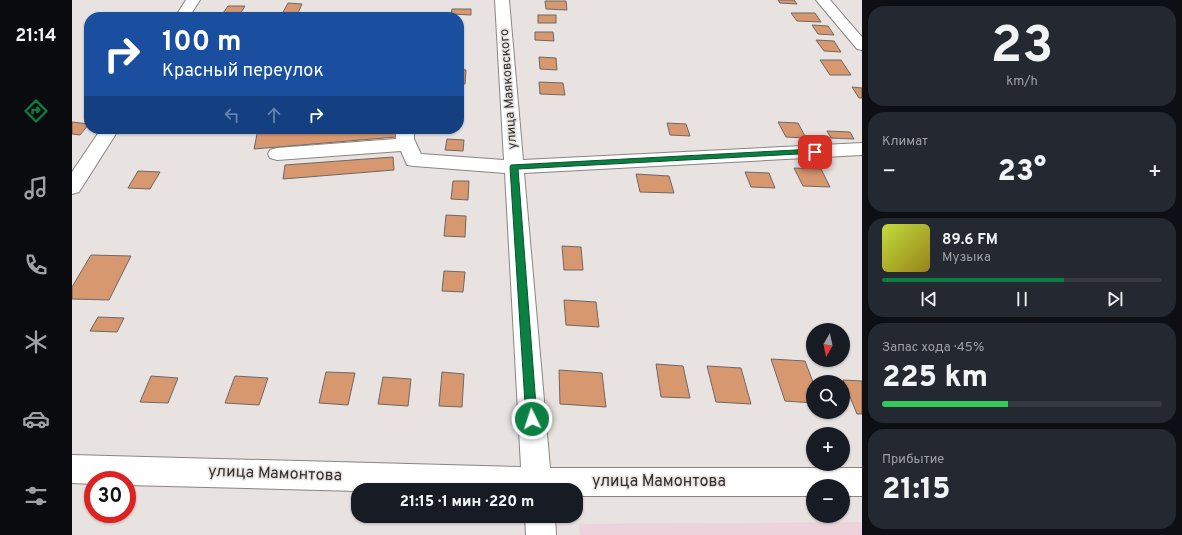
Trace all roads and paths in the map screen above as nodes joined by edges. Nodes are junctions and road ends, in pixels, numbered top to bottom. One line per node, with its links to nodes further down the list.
1 (194, 0): 4 (street)
2 (502, 0): 10 (street, улица Маяковского)
3 (823, 0): 5 (street)
4 (186, 12)
5 (862, 46)
6 (107, 134): 11 (street)
7 (406, 137): 9 (street); 10 (street)
8 (862, 149): 10 (street)
9 (277, 154)
10 (514, 167): 15 (street, улица Маяковского)
11 (72, 187)
12 (72, 469): 14 (street, улица Мамонтова)
13 (862, 482): 16 (street, улица Мамонтова)
14 (455, 483)
15 (537, 483)
16 (583, 485)
17 (541, 523): 18 (street)
18 (542, 535)

